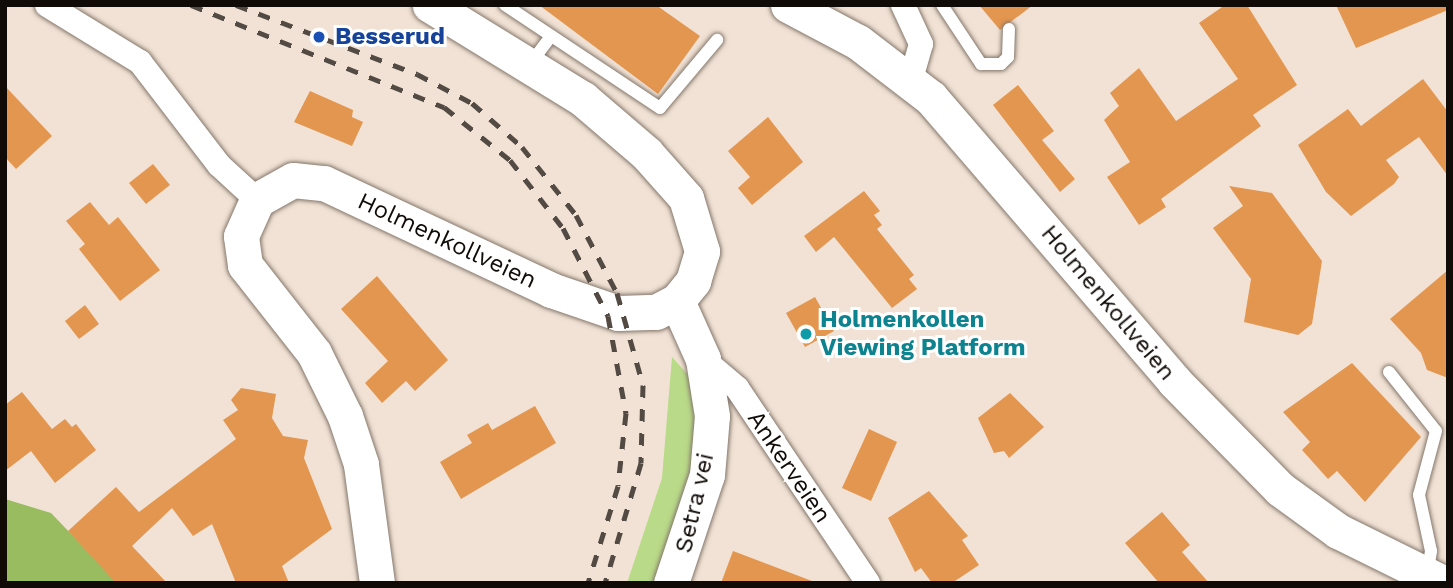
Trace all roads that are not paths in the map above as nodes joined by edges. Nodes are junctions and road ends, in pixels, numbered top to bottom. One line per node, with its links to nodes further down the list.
1 (47, 5): 13 (street)
2 (430, 5): 7 (main road)
3 (505, 5): 9 (lane)
4 (788, 5): 12 (main road, Holmenkollveien)
5 (903, 5): 12 (street)
6 (943, 5): 8 (lane)
7 (469, 17): 11 (main road)
8 (1009, 29)
9 (551, 36): 10 (lane); 11 (lane)
10 (716, 40)
11 (529, 64): 14 (main road)
12 (911, 79): 17 (main road, Holmenkollveien)
13 (257, 200): 14 (main road, Holmenkollveien); 18 (main road)
14 (677, 302): 15 (main road, Setra vei)
15 (703, 359): 19 (main road, Setra vei); 20 (street, Ankerveien)
16 (1389, 372): 17 (lane)
17 (1435, 579)
18 (377, 583)
19 (671, 583)
20 (868, 583)

